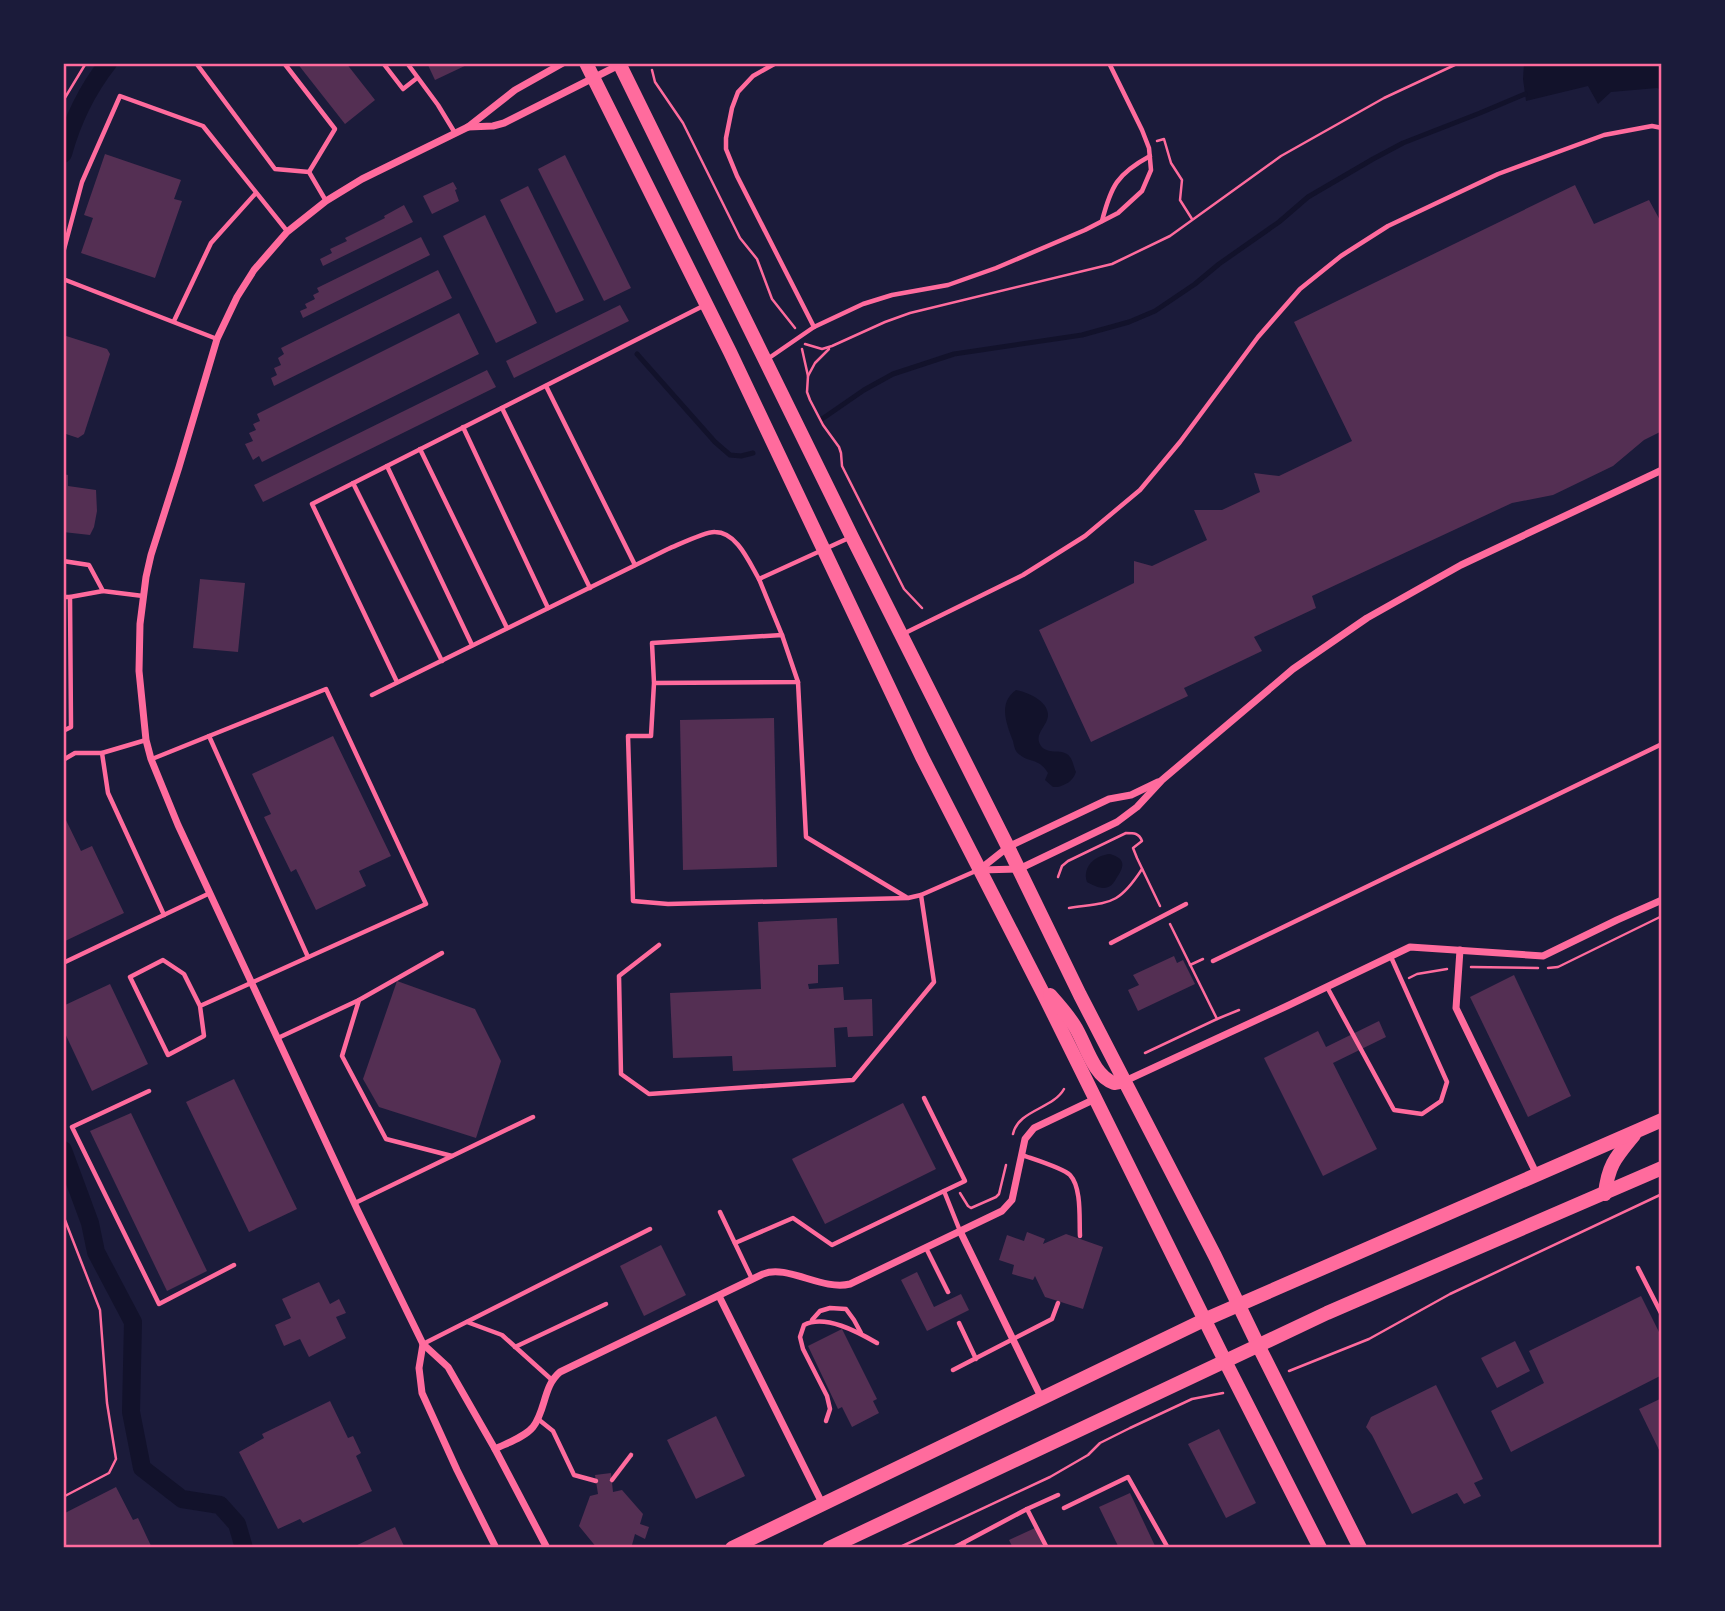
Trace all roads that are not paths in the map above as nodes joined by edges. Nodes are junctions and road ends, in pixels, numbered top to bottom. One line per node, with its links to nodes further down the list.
1 (196, 63): 16 (lane)
2 (284, 63): 16 (lane)
3 (383, 63): 10 (lane)
4 (407, 63): 10 (lane)
5 (564, 63): 12 (street)
6 (586, 63): 11 (main road)
7 (776, 63): 25 (lane)
8 (1109, 63): 15 (lane)
9 (621, 64): 11 (street); 27 (main road)
10 (417, 78): 14 (lane)
11 (594, 78): 12 (street); 23 (main road)
12 (468, 127): 14 (street)
13 (1662, 128): 48 (lane)
14 (456, 133): 18 (street)
15 (1150, 156): 19 (lane); 19 (lane)
16 (309, 172): 18 (lane)
17 (256, 193): 20 (lane); 21 (lane); 24 (lane)
18 (326, 201): 20 (street)
19 (1102, 221): 25 (lane)
20 (288, 232): 26 (street)
21 (63, 253)
22 (63, 279): 24 (lane)
23 (706, 304): 28 (lane); 36 (main road)
24 (174, 321): 26 (lane)
25 (814, 327): 27 (lane)
26 (217, 339): 42 (street)
27 (765, 361): 35 (main road)
28 (546, 386): 29 (lane); 38 (lane)
29 (502, 408): 30 (lane); 40 (lane)
30 (463, 427): 31 (lane); 45 (lane)
31 (420, 449): 32 (lane); 46 (lane)
32 (387, 466): 34 (lane); 49 (lane)
33 (1662, 470): 62 (street)
34 (354, 483): 50 (lane); 51 (lane)
35 (852, 537): 36 (lane); 48 (main road)
36 (823, 550): 39 (lane); 65 (main road)
37 (63, 561): 41 (lane)
38 (635, 565): 39 (lane); 40 (lane)
39 (759, 579): 47 (lane)
40 (590, 588): 45 (lane)
41 (103, 591): 42 (lane); 44 (lane)
42 (144, 596): 57 (street)
43 (63, 597): 44 (lane)
44 (70, 597): 55 (lane)
45 (548, 608): 46 (lane)
46 (507, 628): 49 (lane)
47 (782, 635): 52 (lane); 53 (lane)
48 (901, 635): 63 (main road)
49 (472, 645): 50 (lane)
50 (442, 661): 51 (lane)
51 (397, 682): 54 (lane)
52 (798, 682): 53 (lane); 68 (lane)
53 (654, 683): 68 (lane)
54 (372, 695)
55 (63, 731)
56 (209, 736): 60 (lane); 77 (lane); 77 (lane)
57 (146, 740): 59 (lane); 60 (street)
58 (1662, 744): 78 (lane)
59 (102, 753): 61 (lane); 71 (lane)
60 (151, 759): 66 (street)
61 (63, 760)
62 (1162, 780): 63 (street); 64 (street)
63 (1008, 847): 64 (main road); 65 (street)
64 (1019, 869): 65 (street); 86 (main road)
65 (979, 870): 67 (lane); 80 (main road)
66 (210, 893): 71 (lane); 81 (street)
67 (921, 895): 68 (lane); 73 (lane)
68 (908, 898)
69 (1662, 900): 74 (street)
70 (1186, 904): 72 (lane)
71 (164, 915): 79 (lane)
72 (1111, 943)
73 (659, 945)
74 (1460, 950): 76 (street); 96 (street)
75 (442, 953): 83 (lane)
76 (1391, 956): 82 (street); 82 (lane)
77 (308, 957): 81 (lane)
78 (1212, 958)
79 (63, 963)
80 (1033, 975): 86 (main road); 89 (main road)
81 (251, 982): 84 (lane); 85 (street)
82 (1327, 987): 86 (street)
83 (359, 1000): 85 (lane); 94 (lane)
84 (200, 1006): 84 (lane)
85 (277, 1038): 99 (street)
86 (1125, 1081): 113 (main road)
87 (149, 1091): 106 (lane)
88 (924, 1098): 97 (lane)
89 (1095, 1100): 93 (street); 116 (main road)
90 (534, 1117): 94 (lane)
91 (1662, 1120): 92 (main road)
92 (1637, 1131): 96 (main road); 98 (main road)
93 (1021, 1154): 102 (street); 103 (lane)
94 (452, 1156): 99 (lane)
95 (1662, 1168): 98 (main road)
96 (1537, 1175): 113 (main road)
97 (944, 1191): 102 (lane); 104 (lane)
98 (1605, 1194): 123 (main road)
99 (354, 1203): 121 (street)
100 (720, 1212): 104 (lane)
101 (650, 1229): 117 (lane)
102 (960, 1231): 105 (street); 120 (street)
103 (1080, 1236)
104 (736, 1243): 108 (lane)
105 (926, 1247): 108 (street); 109 (lane)
106 (234, 1265)
107 (1639, 1268): 114 (lane)
108 (753, 1279): 110 (street)
109 (948, 1292)
110 (719, 1296): 128 (street); 137 (street)
111 (1058, 1303): 120 (lane)
112 (606, 1304): 124 (lane)
113 (1239, 1304): 116 (main road); 123 (main road)
114 (1662, 1315)
115 (813, 1320): 119 (lane); 119 (lane); 131 (lane)
116 (1204, 1320): 126 (main road); 129 (main road)
117 (466, 1322): 121 (lane); 124 (lane)
118 (959, 1323): 125 (lane)
119 (861, 1334): 122 (lane)
120 (1014, 1340): 125 (lane); 129 (street)
121 (423, 1343): 132 (street); 141 (street)
122 (877, 1343)
123 (1258, 1345): 126 (main road); 149 (main road)
124 (515, 1347): 128 (lane)
125 (976, 1359): 127 (lane)
126 (1225, 1361): 144 (main road); 148 (main road)
127 (953, 1370)
128 (552, 1380): 130 (street)
129 (1042, 1399): 137 (main road)
130 (538, 1419): 132 (street); 135 (lane)
131 (826, 1421)
132 (495, 1448): 142 (street)
133 (631, 1455): 134 (lane)
134 (612, 1480)
135 (596, 1481)
136 (1058, 1495): 139 (lane)
137 (823, 1505): 143 (main road)
138 (1064, 1508): 147 (lane)
139 (1027, 1509): 140 (lane); 146 (lane)
140 (964, 1546): 145 (lane)
141 (496, 1548)
142 (547, 1548)
143 (732, 1548)
144 (829, 1548)
145 (953, 1548)
146 (1047, 1548)
147 (1168, 1548)
148 (1320, 1548)
149 (1360, 1548)

